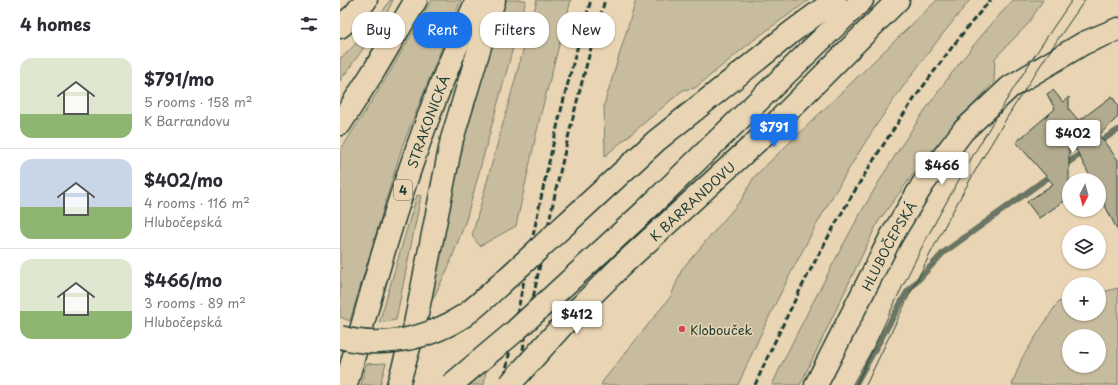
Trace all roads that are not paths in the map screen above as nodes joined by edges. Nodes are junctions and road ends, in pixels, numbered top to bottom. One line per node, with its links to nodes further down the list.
1 (366, 0): 8 (main road)
2 (416, 0): 10 (main road)
3 (477, 0): 12 (main road, STRAKONICKÁ / 4)
4 (494, 0): 13 (main road)
5 (835, 0): 11 (main road, bridge)
6 (862, 0): 14 (main road, bridge)
7 (898, 0): 15 (main road, K BARRANDOVU, bridge)
8 (340, 27)
9 (1118, 29): 16 (main road, HLUBOČEPSKÁ)
10 (340, 124)
11 (340, 337)
12 (346, 385)
13 (398, 385)
14 (451, 385)
15 (510, 385)
16 (816, 385)

